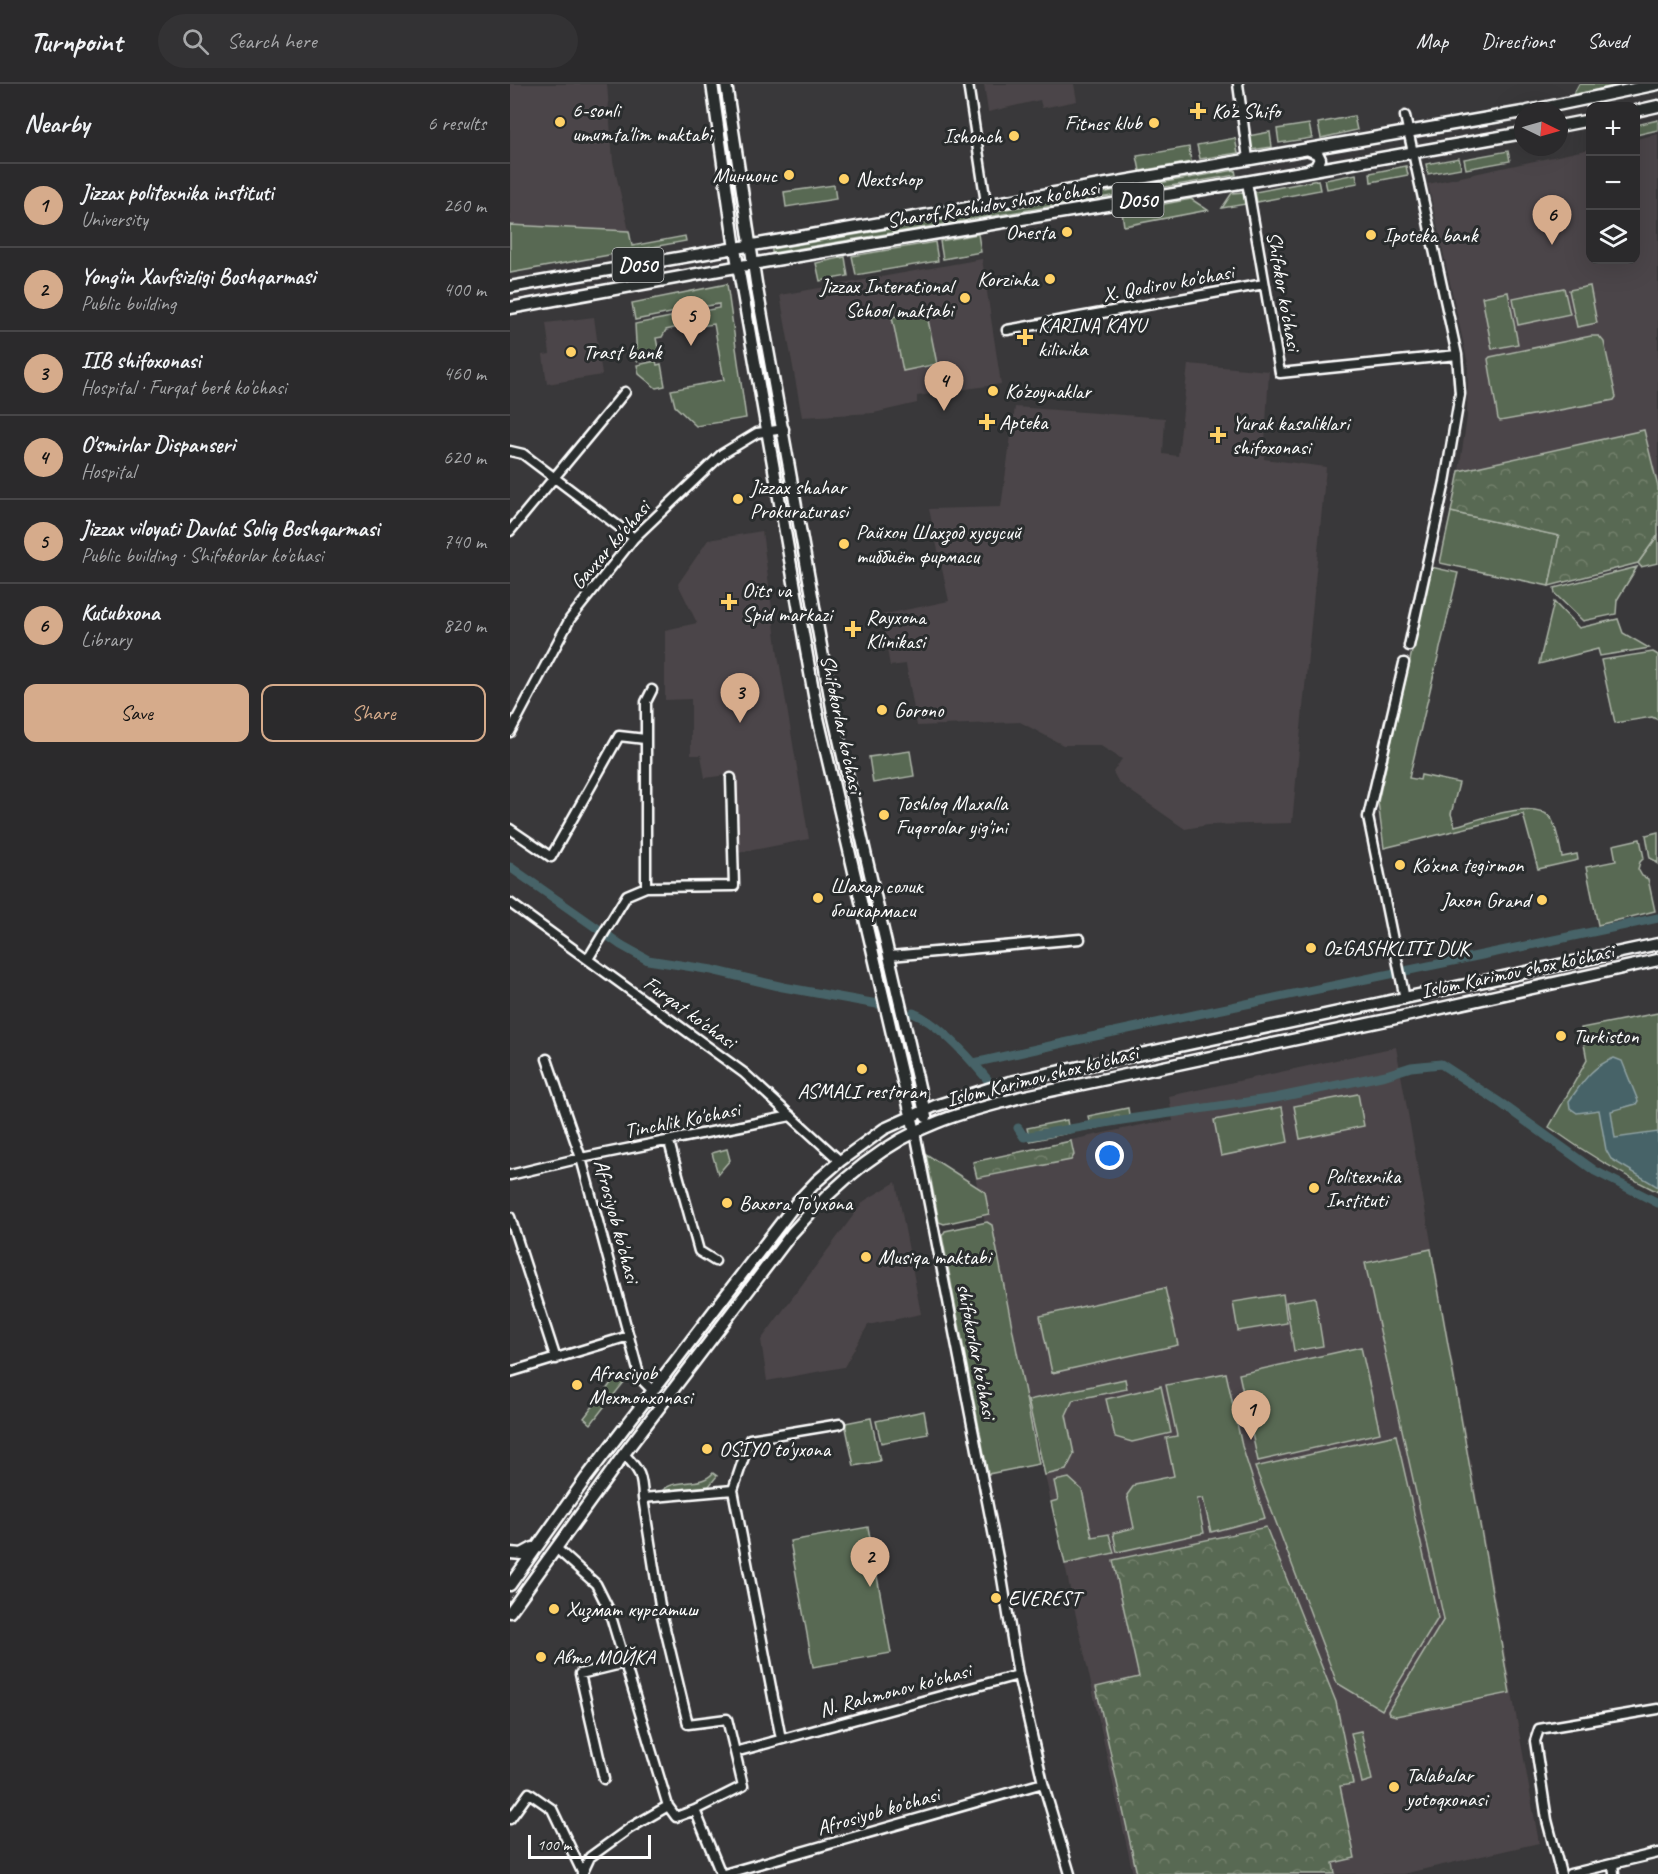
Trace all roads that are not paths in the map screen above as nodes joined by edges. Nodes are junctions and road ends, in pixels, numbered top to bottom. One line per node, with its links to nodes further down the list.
1 (712, 84): 22 (main road, Shifokorlar ko'chasi)
2 (726, 84): 21 (main road, Shifokorlar ko'chasi)
3 (968, 84): 20 (street)
4 (1238, 84): 17 (street)
5 (1658, 84): 6 (main road)
6 (1568, 103)
7 (1658, 106): 8 (main road)
8 (1640, 110)
9 (1514, 114): 13 (main road, Sharof Rashidov shox ko'chasi / D050)
10 (1405, 116): 13 (street)
11 (1586, 121): 12 (main road)
12 (1568, 124)
13 (1408, 132): 15 (main road, Sharof Rashidov shox ko'chasi / D050); 16 (street)
14 (1514, 135): 16 (main road, Sharof Rashidov shox ko'chasi / D050)
15 (1307, 149): 17 (main road, Sharof Rashidov shox ko'chasi / D050); 18 (main road)
16 (1412, 153): 18 (main road, Sharof Rashidov shox ko'chasi / D050); 29 (street)
17 (1248, 159): 20 (main road, Sharof Rashidov shox ko'chasi / D050)
18 (1306, 172): 19 (main road, Sharof Rashidov shox ko'chasi / D050)
19 (1247, 182): 23 (main road, Sharof Rashidov shox ko'chasi / D050); 25 (street, Shifokor ko'chasi)
20 (986, 203): 21 (main road, Sharof Rashidov shox ko'chasi / D050)
21 (751, 246): 22 (main road, D050); 23 (main road, Shifokorlar ko'chasi)
22 (735, 249): 24 (main road, Shifokorlar ko'chasi); 26 (main road, D050)
23 (753, 264): 24 (main road, D050); 31 (main road, Shifokorlar ko'chasi)
24 (738, 267): 27 (main road, D050); 32 (main road, Shifokorlar ko'chasi)
25 (1264, 284): 28 (street, X. Qodirov ko'chasi); 29 (street, Shifokor ko'chasi)
26 (510, 287)
27 (510, 308)
28 (1007, 330)
29 (1457, 355): 37 (street)
30 (625, 392): 34 (street)
31 (784, 429): 32 (street, Gavxar ko'chasi); 48 (main road, Shifokorlar ko'chasi)
32 (768, 432): 36 (street, Gavxar ko'chasi); 54 (main road, Shifokorlar ko'chasi)
33 (510, 451): 34 (street)
34 (554, 477): 35 (street); 36 (street)
35 (510, 531)
36 (634, 538): 40 (street, Gavxar ko'chasi)
37 (1409, 646)
38 (1404, 663): 51 (street)
39 (652, 690): 41 (street)
40 (510, 732)
41 (645, 740): 43 (street); 44 (street)
42 (731, 778): 44 (street)
43 (510, 829)
44 (646, 887): 49 (street)
45 (510, 903): 49 (street, Furqat ko'chasi)
46 (1080, 939): 48 (street)
47 (1658, 944): 51 (main road, Islom Karimov shox ko'chasi)
48 (890, 956): 53 (main road, Shifokorlar ko'chasi)
49 (588, 959): 55 (street, Furqat ko'chasi)
50 (1658, 960): 56 (main road, Islom Karimov shox ko'chasi)
51 (1405, 999): 53 (main road, Islom Karimov shox ko'chasi)
52 (547, 1059): 59 (street, Afrosiyob ko'chasi)
53 (924, 1110): 54 (main road, Islom Karimov shox ko'chasi); 56 (main road, Shifokorlar ko'chasi)
54 (913, 1115): 57 (main road, Shifokorlar ko'chasi); 60 (main road, Islom Karimov shox ko'chasi)
55 (791, 1116): 58 (street, Tinchlik Ko'chasi); 60 (street, Furqat ko'chasi)
56 (928, 1126): 57 (main road, Islom Karimov shox ko'chasi)
57 (915, 1132): 69 (main road, Islom Karimov shox ko'chasi); 79 (street, shifokorlar ko'chasi)
58 (669, 1142): 59 (street, Tinchlik Ko'chasi); 63 (street)
59 (581, 1158): 61 (street, Tinchlik Ko'chasi); 64 (street, Afrosiyob ko'chasi)
60 (840, 1161): 67 (main road, Islom Karimov shox ko'chasi)
61 (510, 1175)
62 (510, 1217): 65 (street)
63 (715, 1261)
64 (629, 1336): 65 (street); 67 (street, Afrosiyob ko'chasi)
65 (556, 1359): 66 (street)
66 (510, 1372)
67 (652, 1390): 72 (main road, Islom Karimov shox ko'chasi)
68 (840, 1424): 70 (street)
69 (624, 1454): 71 (street); 73 (main road, Islom Karimov shox ko'chasi)
70 (733, 1490): 71 (street); 81 (street)
71 (643, 1498): 82 (street)
72 (536, 1547): 74 (main road); 76 (main road, Islom Karimov shox ko'chasi)
73 (556, 1548): 75 (main road, Islom Karimov shox ko'chasi); 78 (street)
74 (510, 1553)
75 (540, 1569): 76 (main road); 77 (main road, Islom Karimov shox ko'chasi)
76 (511, 1579): 77 (main road)
77 (512, 1610)
78 (625, 1663): 83 (street); 85 (street)
79 (1018, 1675): 81 (street, N. Rahmonov ko'chasi); 84 (street, shifokorlar ko'chasi)
80 (1658, 1709): 93 (street)
81 (781, 1739): 82 (street, N. Rahmonov ko'chasi)
82 (735, 1752): 86 (street)
83 (604, 1779)
84 (1043, 1783): 91 (street, Afrosiyob ko'chasi); 92 (street, shifokorlar ko'chasi)
85 (668, 1806): 86 (street); 90 (street)
86 (695, 1810): 91 (street, Afrosiyob ko'chasi)
87 (510, 1819): 90 (street)
88 (1658, 1853): 89 (street)
89 (1613, 1864): 94 (street); 95 (street)
90 (582, 1874)
91 (722, 1874)
92 (1070, 1874)
93 (1561, 1874)
94 (1570, 1874)
95 (1614, 1874)

